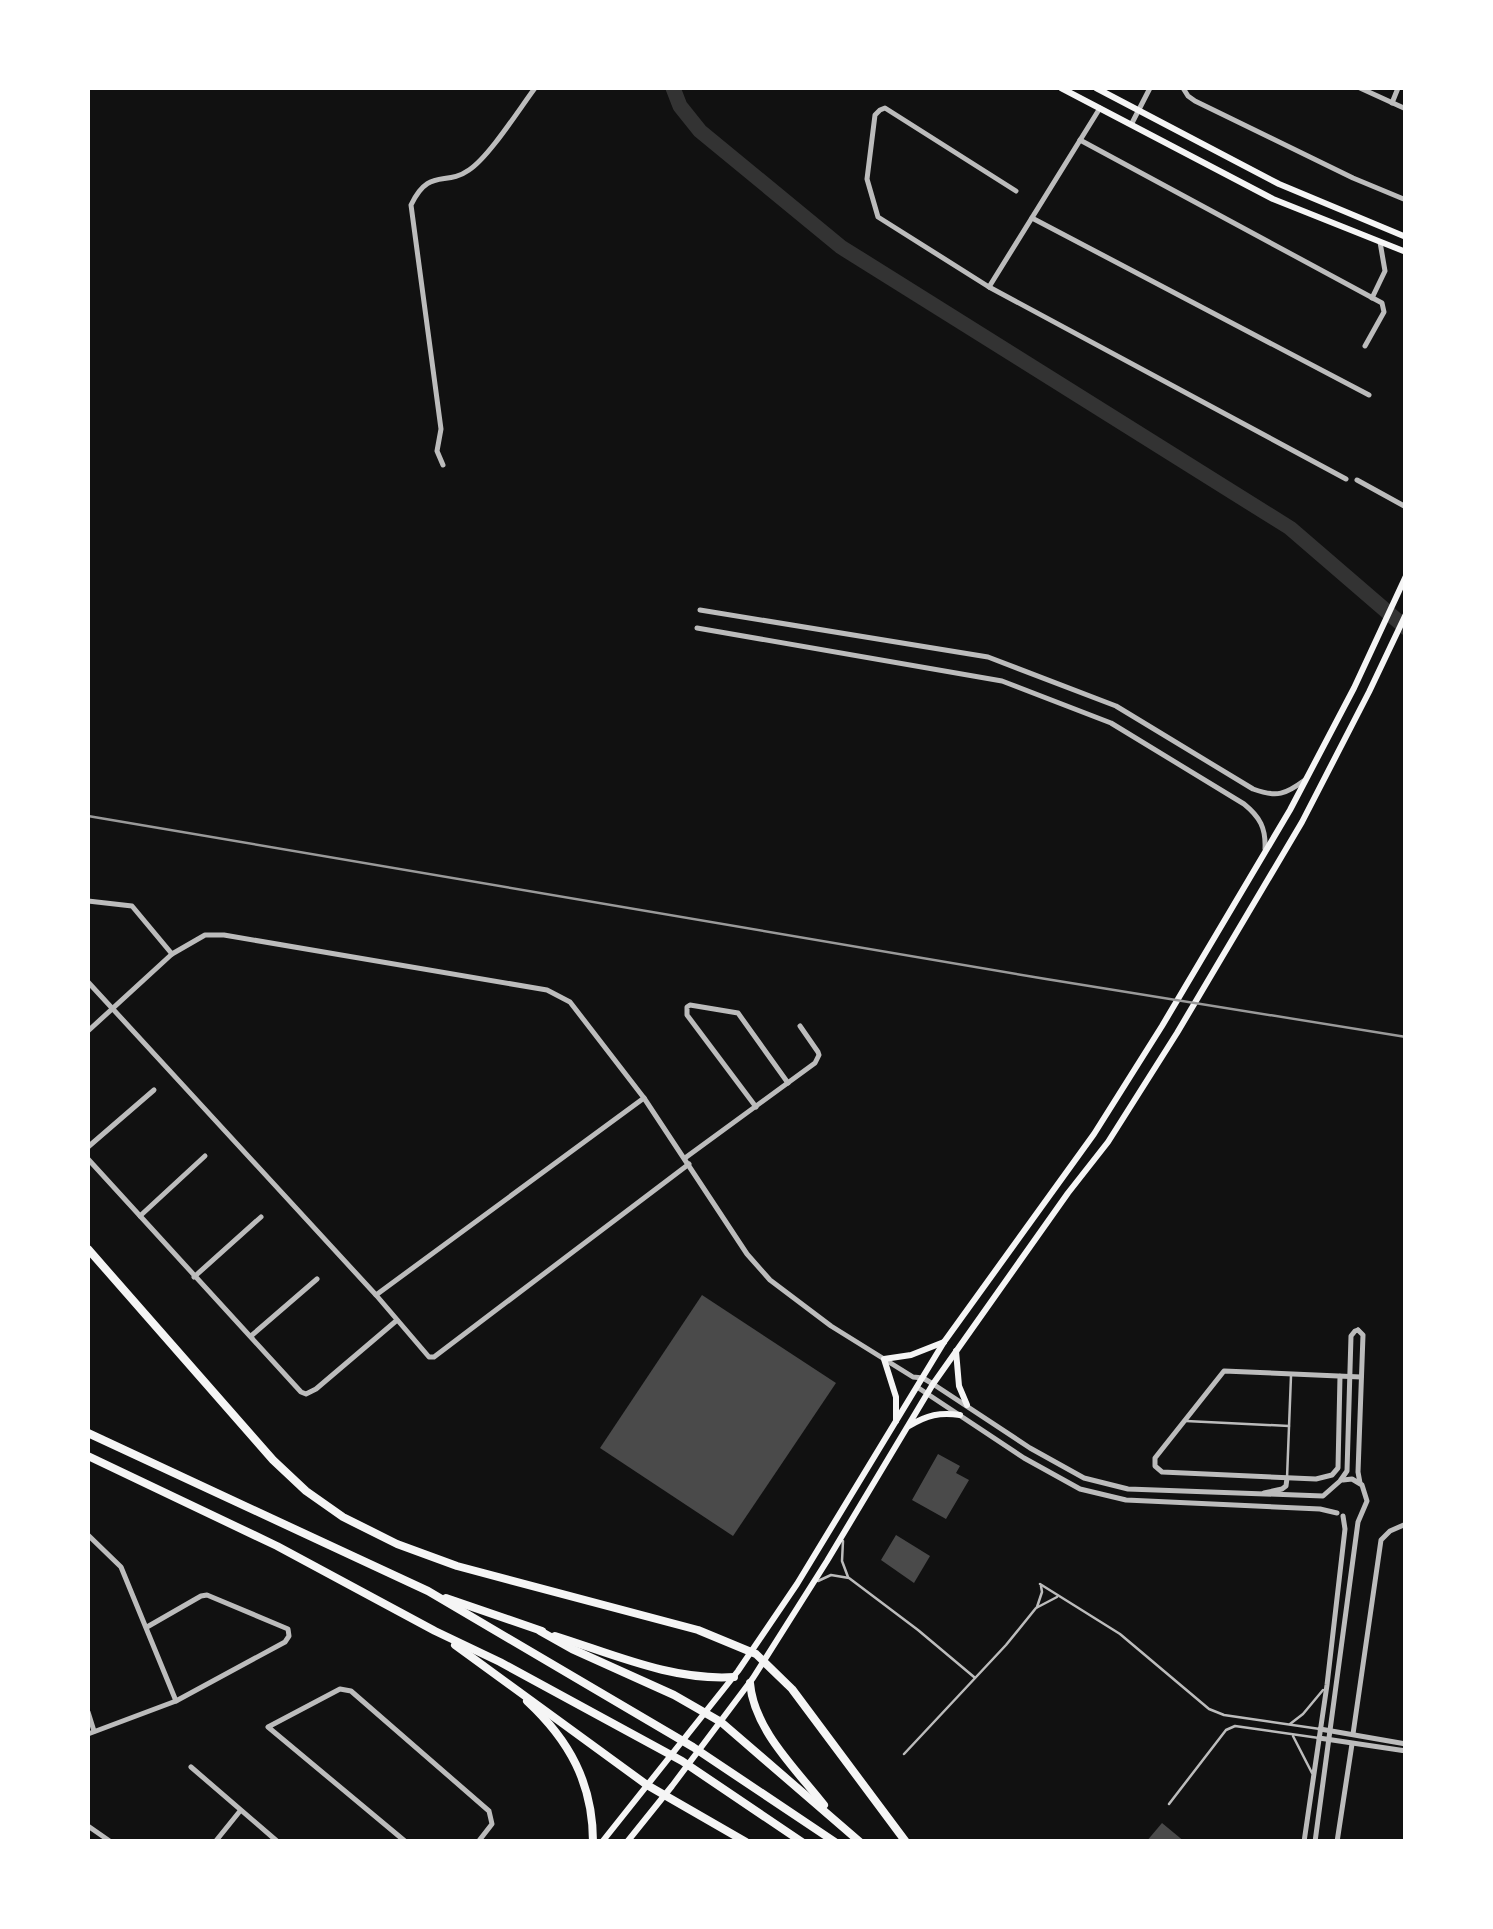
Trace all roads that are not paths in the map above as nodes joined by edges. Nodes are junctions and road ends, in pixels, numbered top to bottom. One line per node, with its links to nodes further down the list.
1 (535, 88): 24 (street)
2 (1061, 88): 9 (main road)
3 (1096, 88): 11 (main road)
4 (1150, 88): 11 (street)
5 (1183, 88): 15 (street)
6 (1360, 88): 8 (street)
7 (1398, 88): 8 (street)
8 (1392, 102): 10 (street)
9 (1100, 108): 12 (main road); 13 (street)
10 (1406, 109)
11 (1139, 110): 12 (street); 17 (main road)
12 (1132, 123): 18 (main road)
13 (1080, 140): 16 (street); 21 (street)
14 (1016, 191): 20 (street)
15 (1406, 200)
16 (1032, 218): 20 (street); 23 (street)
17 (1406, 237)
18 (1380, 242): 19 (main road); 21 (street)
19 (1406, 252)
20 (989, 287): 25 (street)
21 (1372, 298): 22 (street)
22 (1366, 346)
23 (1369, 395)
24 (443, 465)
25 (1346, 479)
26 (1357, 480): 27 (street)
27 (1406, 506)
28 (1406, 576): 32 (main road)
29 (700, 610): 32 (street)
30 (1406, 614): 57 (main road)
31 (698, 628): 33 (street)
32 (1306, 780): 33 (main road)
33 (1265, 852): 56 (main road)
34 (88, 901): 35 (street)
35 (172, 954): 37 (street); 42 (street)
36 (88, 982): 37 (street)
37 (113, 1008): 39 (street); 53 (street)
38 (800, 1026): 40 (street)
39 (88, 1032)
40 (788, 1082): 43 (street); 43 (street)
41 (154, 1090): 44 (street)
42 (644, 1098): 47 (street); 53 (street)
43 (756, 1106): 47 (street)
44 (88, 1148)
45 (206, 1156): 48 (street)
46 (88, 1159): 48 (street)
47 (687, 1161): 54 (street); 58 (street)
48 (140, 1216): 51 (street)
49 (261, 1217): 51 (street)
50 (88, 1249): 134 (main road)
51 (194, 1277): 55 (street)
52 (316, 1279): 55 (street)
53 (376, 1296): 54 (street)
54 (396, 1320): 55 (street)
55 (250, 1337)
56 (944, 1342): 58 (main road); 63 (main road)
57 (956, 1350): 65 (main road); 68 (main road)
58 (884, 1359): 62 (street); 71 (main road)
59 (1291, 1374): 60 (street); 70 (street); 72 (lane)
60 (1340, 1376): 61 (street); 76 (street)
61 (1350, 1377): 64 (street); 64 (street); 77 (street)
62 (913, 1378): 63 (street); 66 (street)
63 (923, 1378): 65 (street); 66 (main road)
64 (1362, 1378): 78 (street)
65 (933, 1384): 67 (main road); 68 (street)
66 (917, 1387): 67 (street); 71 (main road)
67 (927, 1394): 69 (street); 73 (main road)
68 (967, 1405): 80 (street)
69 (960, 1415): 73 (main road); 82 (street)
70 (1185, 1421): 72 (lane); 76 (street)
71 (896, 1422): 94 (main road)
72 (1289, 1426): 76 (lane)
73 (907, 1428): 85 (main road)
74 (88, 1433): 88 (main road)
75 (88, 1456): 92 (main road)
76 (1287, 1478): 80 (street)
77 (1340, 1481): 78 (street); 79 (street)
78 (1360, 1483): 81 (street)
79 (1331, 1490): 80 (street); 82 (street)
80 (1256, 1494)
81 (1361, 1511): 82 (street); 105 (street)
82 (1340, 1514): 98 (street)
83 (1406, 1524): 108 (street)
84 (88, 1534): 91 (street)
85 (843, 1535): 86 (lane); 87 (main road)
86 (849, 1578): 87 (lane); 96 (lane)
87 (813, 1584): 97 (main road)
88 (428, 1592): 93 (main road); 132 (main road)
89 (1058, 1596): 90 (lane); 90 (lane); 102 (lane)
90 (1036, 1608): 96 (lane)
91 (146, 1627): 99 (street); 99 (street)
92 (435, 1631): 95 (main road); 131 (main road)
93 (540, 1631): 94 (main road); 101 (main road)
94 (736, 1674): 101 (main road)
95 (502, 1678): 116 (main road); 127 (main road)
96 (975, 1678): 113 (lane)
97 (752, 1680): 103 (main road); 120 (main road)
98 (1327, 1685): 102 (lane); 104 (street)
99 (176, 1701): 106 (street)
100 (88, 1712): 106 (street)
101 (703, 1716): 103 (main road); 116 (main road)
102 (1289, 1724): 104 (lane)
103 (718, 1726): 117 (main road); 120 (main road)
104 (1320, 1729): 105 (street); 109 (street)
105 (1331, 1730): 108 (street); 110 (street)
106 (91, 1733)
107 (1292, 1734): 109 (lane); 115 (lane); 118 (lane)
108 (1353, 1734): 112 (street)
109 (1319, 1738): 110 (street); 115 (street)
110 (1330, 1740): 111 (street); 136 (street)
111 (1352, 1744): 112 (street); 137 (street)
112 (1406, 1748)
113 (904, 1754)
114 (190, 1767): 119 (street)
115 (1314, 1776): 135 (street)
116 (650, 1781): 117 (main road); 128 (main road)
117 (665, 1795): 129 (main road); 130 (main road)
118 (1169, 1804)
119 (240, 1810): 123 (street); 124 (street)
120 (835, 1819): 133 (main road)
121 (88, 1826): 122 (street)
122 (111, 1842)
123 (215, 1842)
124 (278, 1842)
125 (406, 1842): 126 (street)
126 (478, 1842)
127 (594, 1842)
128 (602, 1842)
129 (627, 1842)
130 (746, 1842)
131 (802, 1842)
132 (835, 1842)
133 (860, 1842)
134 (906, 1842)
135 (1304, 1842)
136 (1316, 1842)
137 (1337, 1842)

